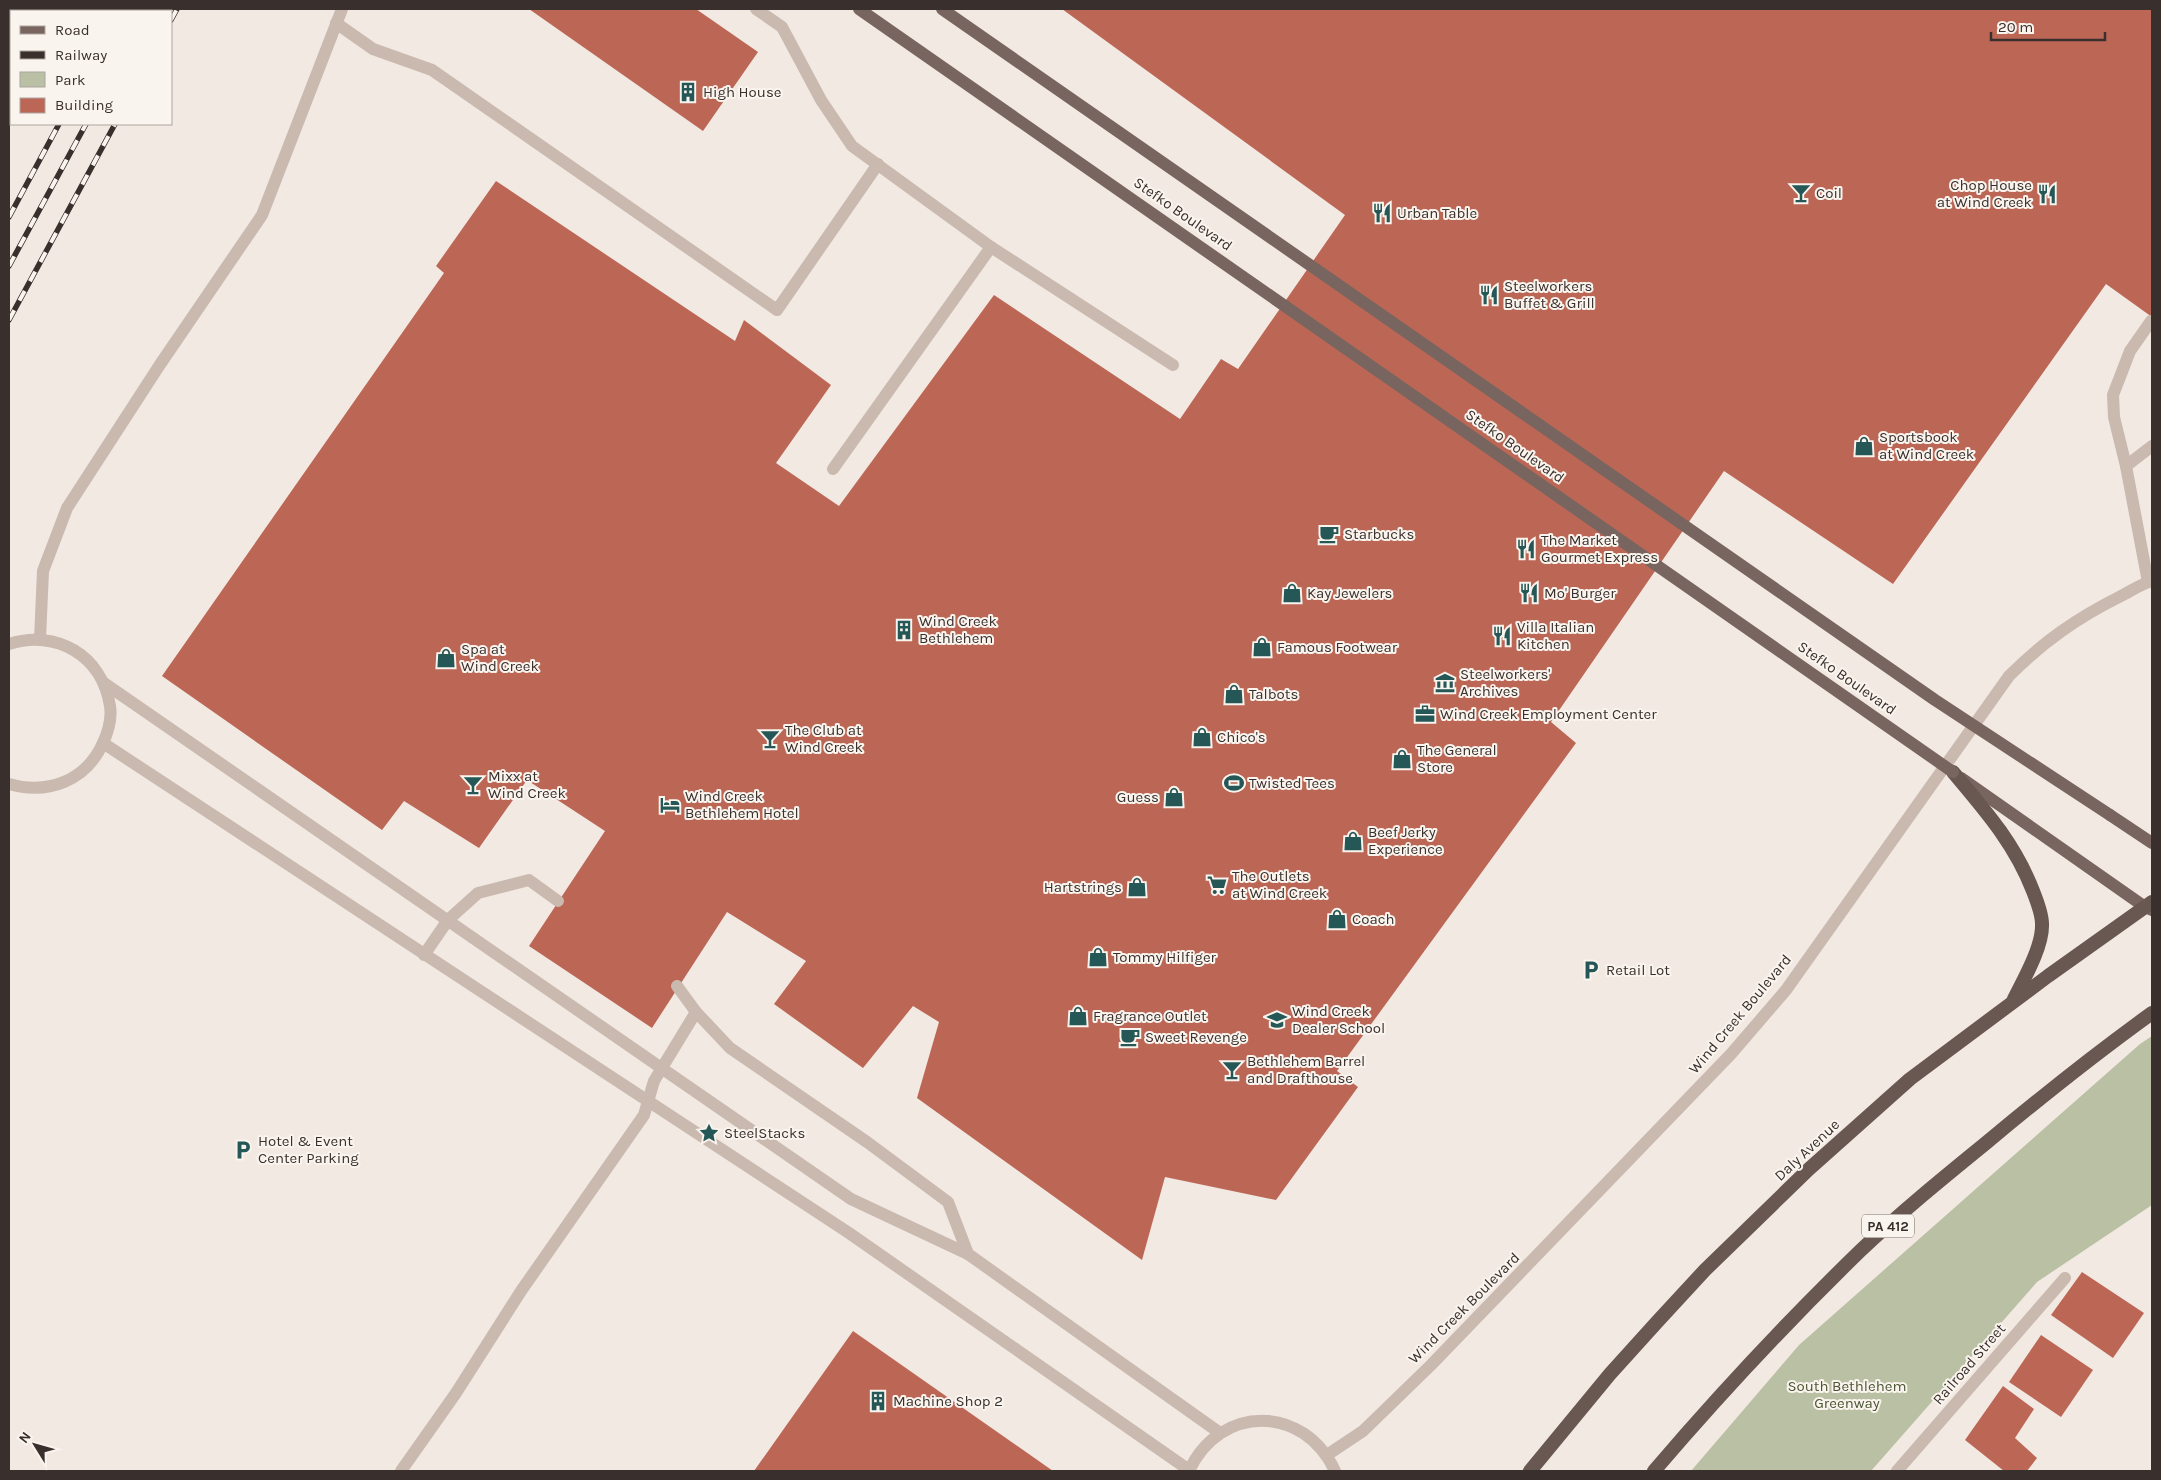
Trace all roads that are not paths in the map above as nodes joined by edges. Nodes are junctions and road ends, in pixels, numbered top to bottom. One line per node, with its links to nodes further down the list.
1 (342, 9): 5 (street)
2 (756, 9): 6 (street)
3 (859, 9): 18 (main road, Stefko Boulevard, bridge)
4 (942, 9): 20 (main road, Stefko Boulevard, bridge)
5 (336, 24): 6 (street); 14 (street)
6 (878, 164): 7 (street)
7 (991, 247): 9 (street); 12 (street)
8 (2151, 321): 11 (street)
9 (1173, 365)
10 (2152, 446): 11 (street)
11 (2126, 466): 13 (street)
12 (833, 468)
13 (2150, 582): 34 (street, Wind Creek Boulevard)
14 (40, 639): 15 (street); 16 (street)
15 (9, 644)
16 (104, 683): 17 (street); 23 (street)
17 (103, 743): 19 (street); 24 (street)
18 (1953, 772): 22 (main road, Stefko Boulevard); 26 (highway)
19 (9, 784)
20 (2152, 843)
21 (558, 901): 23 (street)
22 (2150, 906): 26 (highway, Daly Avenue)
23 (448, 920): 24 (street); 29 (street)
24 (424, 954): 30 (street)
25 (677, 986): 27 (street)
26 (2012, 1002): 38 (highway, Daly Avenue)
27 (696, 1012): 29 (street); 31 (street)
28 (2152, 1013): 39 (highway, PA 412)
29 (662, 1068): 30 (street); 31 (street)
30 (648, 1102): 35 (street); 36 (street)
31 (968, 1254): 33 (street)
32 (2065, 1278): 40 (street, Railroad Street)
33 (1220, 1432): 34 (street); 36 (street)
34 (1328, 1455): 37 (street)
35 (401, 1471)
36 (1189, 1471)
37 (1335, 1471)
38 (1530, 1471)
39 (1654, 1471)
40 (1897, 1471)

